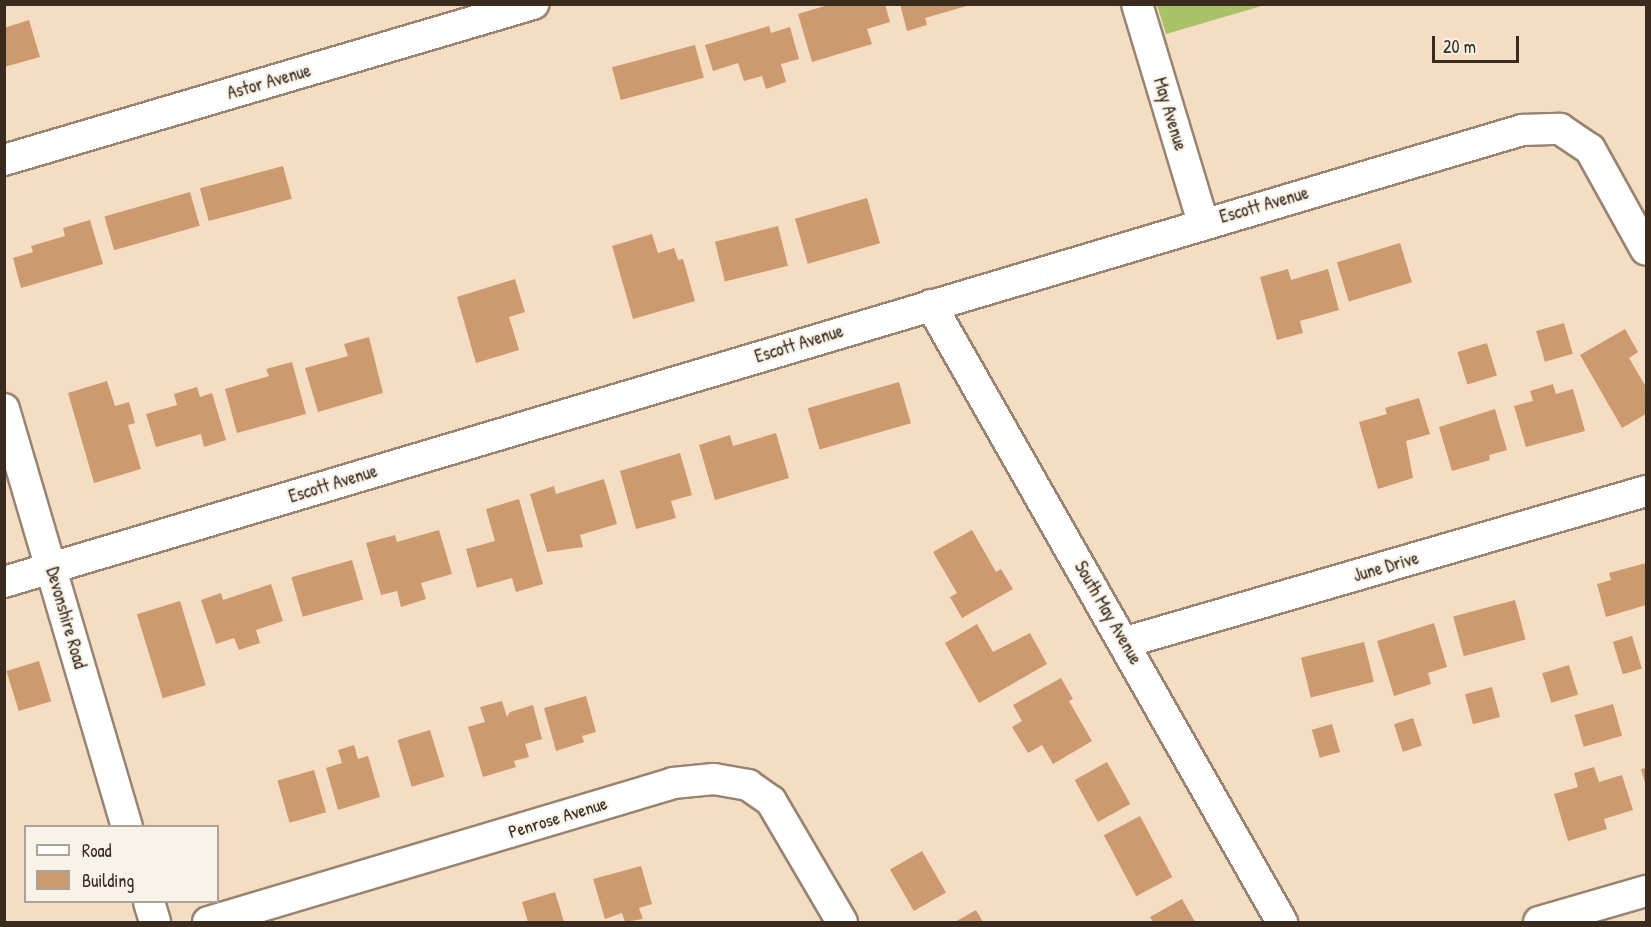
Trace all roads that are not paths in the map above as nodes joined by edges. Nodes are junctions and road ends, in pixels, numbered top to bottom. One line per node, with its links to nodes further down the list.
1 (533, 4): 3 (street, Astor Avenue)
2 (1137, 4): 4 (street, May Avenue)
3 (4, 160)
4 (1203, 223): 5 (street, Escott Avenue); 6 (street, Escott Avenue)
5 (1647, 250)
6 (931, 305): 9 (street, Escott Avenue); 11 (street, South May Avenue)
7 (4, 409): 9 (street, Devonshire Road)
8 (1647, 491): 11 (street, June Drive)
9 (51, 568): 10 (street, Escott Avenue); 12 (street, Devonshire Road)
10 (4, 582)
11 (1126, 642): 18 (street, South May Avenue)
12 (127, 825)
13 (1647, 891): 19 (street)
14 (149, 903): 15 (street)
15 (155, 922)
16 (208, 922): 17 (street, Penrose Avenue)
17 (842, 922)
18 (1282, 922)
19 (1539, 922)

